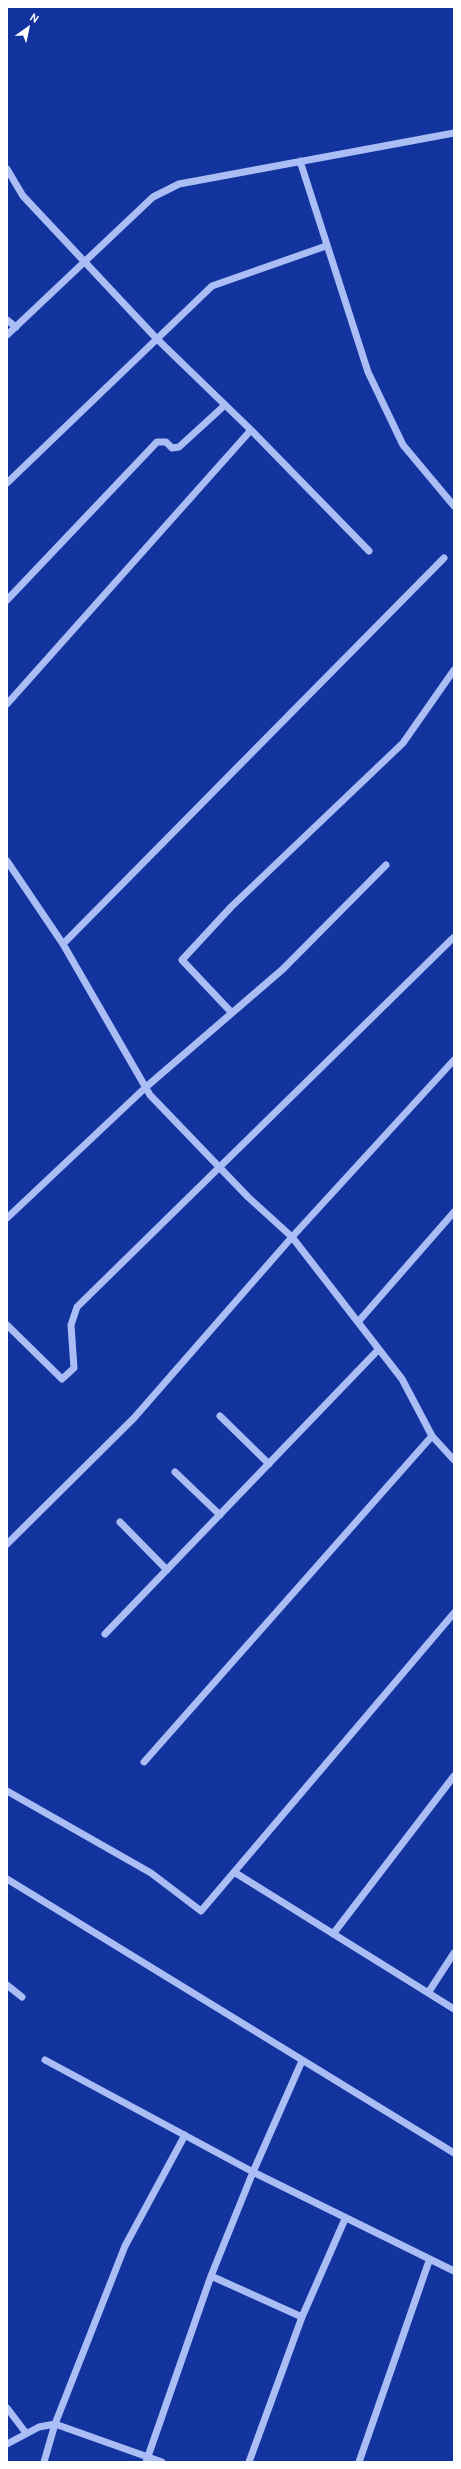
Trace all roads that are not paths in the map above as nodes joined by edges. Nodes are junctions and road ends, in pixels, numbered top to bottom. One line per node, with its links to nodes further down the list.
1 (454, 133): 2 (street)
2 (300, 161): 4 (street); 5 (street)
3 (7, 170): 5 (street)
4 (326, 246): 9 (street); 13 (street)
5 (86, 261): 7 (street); 9 (street)
6 (7, 320): 7 (street)
7 (16, 327): 8 (street)
8 (7, 335)
9 (156, 338): 10 (street); 12 (street)
10 (225, 404): 11 (street); 16 (street)
11 (251, 430): 14 (street); 18 (street)
12 (7, 483)
13 (454, 506)
14 (369, 551)
15 (444, 558): 22 (street)
16 (7, 600)
17 (454, 670): 23 (street)
18 (7, 704)
19 (7, 861): 22 (street)
20 (386, 864): 23 (street)
21 (453, 938): 26 (street)
22 (63, 944): 25 (street)
23 (232, 1013): 25 (street)
24 (454, 1060): 29 (street)
25 (146, 1088): 26 (street); 28 (street)
26 (219, 1167): 29 (street); 31 (street)
27 (454, 1212): 30 (street)
28 (7, 1218)
29 (292, 1237): 30 (street); 40 (street)
30 (358, 1322): 32 (street)
31 (7, 1325)
32 (379, 1349): 34 (street); 36 (street)
33 (220, 1416): 36 (street)
34 (432, 1436): 35 (street); 44 (street)
35 (454, 1460)
36 (269, 1464): 38 (street)
37 (175, 1472): 38 (street)
38 (220, 1515): 41 (street)
39 (120, 1522): 41 (street)
40 (7, 1544)
41 (167, 1570): 43 (street)
42 (454, 1613): 47 (street)
43 (105, 1634)
44 (144, 1762)
45 (454, 1776): 49 (street)
46 (7, 1791): 47 (street)
47 (234, 1872): 49 (street)
48 (7, 1879): 56 (street)
49 (333, 1934): 52 (street)
50 (454, 1952): 52 (street)
51 (7, 1985): 53 (street)
52 (428, 1993): 54 (street)
53 (22, 1996)
54 (454, 2009)
55 (45, 2060): 57 (street)
56 (302, 2061): 58 (street); 59 (street)
57 (185, 2135): 59 (street); 66 (street)
58 (454, 2153)
59 (253, 2172): 60 (street); 63 (street)
60 (345, 2219): 61 (street); 64 (street)
61 (429, 2261): 62 (street); 73 (street)
62 (454, 2271)
63 (211, 2276): 64 (street); 69 (street)
64 (302, 2317): 72 (street)
65 (7, 2408): 67 (street)
66 (55, 2424): 67 (street); 69 (street); 70 (street)
67 (26, 2433): 68 (street)
68 (7, 2444)
69 (147, 2459): 71 (street)
70 (44, 2462)
71 (162, 2462)
72 (248, 2462)
73 (360, 2462)

